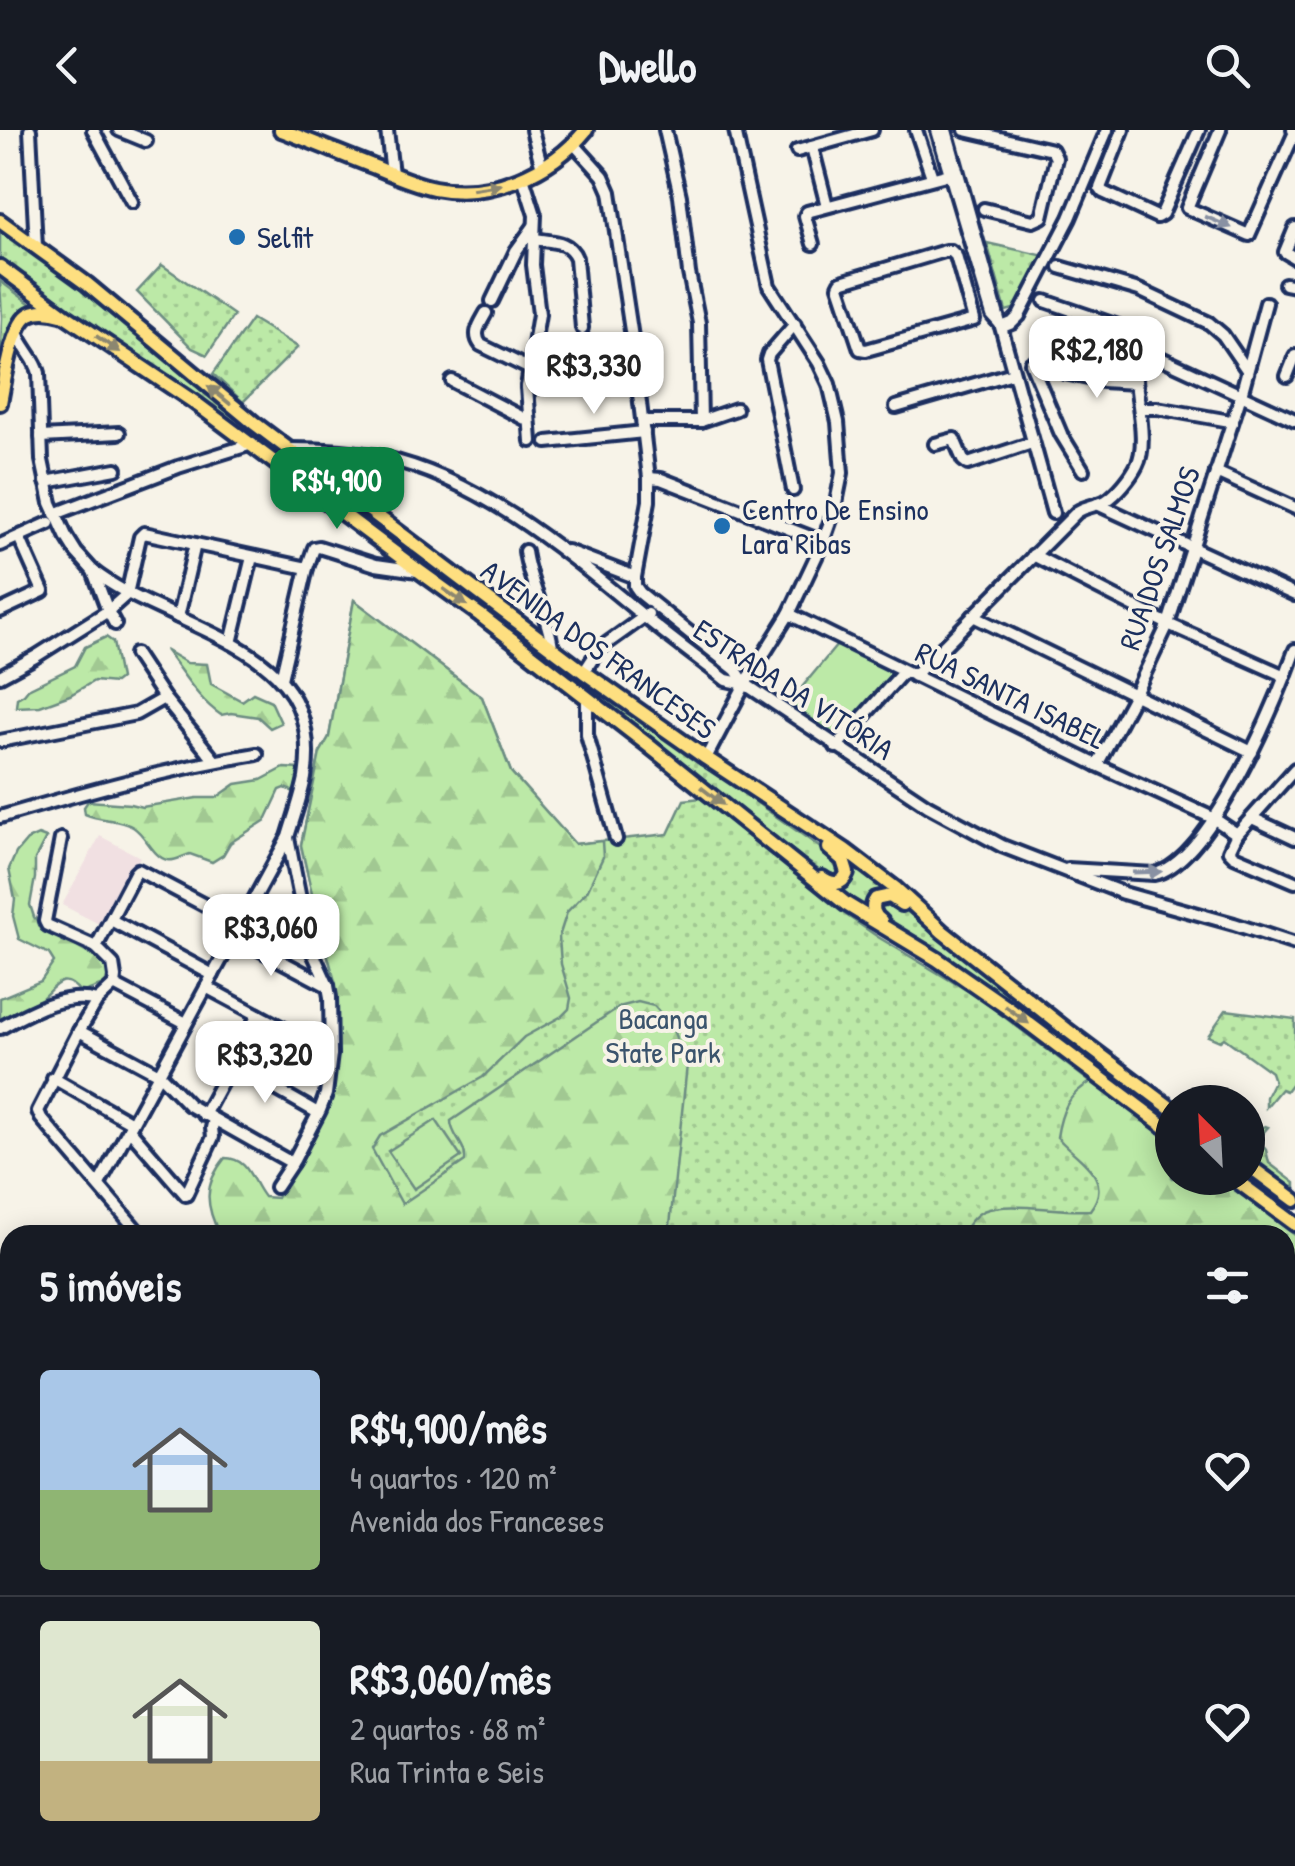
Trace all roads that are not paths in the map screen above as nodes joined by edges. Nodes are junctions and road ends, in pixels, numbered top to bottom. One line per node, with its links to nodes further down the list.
1 (30, 130): 37 (street)
2 (94, 130): 29 (street)
3 (120, 130): 20 (street)
4 (282, 130): 26 (main road)
5 (387, 130): 26 (street)
6 (532, 130): 24 (street)
7 (586, 130): 21 (main road)
8 (664, 130): 71 (street)
9 (735, 130): 48 (street)
10 (872, 130): 22 (street)
11 (916, 130): 28 (street)
12 (937, 130): 25 (street)
13 (946, 130): 25 (street)
14 (965, 130): 31 (street)
15 (1107, 130): 49 (street)
16 (1123, 130): 17 (street)
17 (1199, 130)
18 (1220, 130): 19 (street, one-way to 19)
19 (1294, 130)
20 (146, 141)
21 (574, 144): 24 (main road); 73 (street)
22 (812, 147): 23 (street); 30 (street)
23 (797, 151)
24 (542, 168): 27 (main road)
25 (954, 173): 28 (street); 45 (street)
26 (392, 174): 27 (main road, one-way to 27)
27 (523, 177): 33 (street)
28 (932, 178): 30 (street)
29 (132, 202)
30 (827, 206): 36 (street)
31 (984, 208)
32 (0, 221): 37 (main road, AVENIDA DOS FRANCESES)
33 (535, 225): 35 (street); 41 (street)
34 (1295, 228): 38 (street)
35 (534, 239): 56 (street); 63 (street)
36 (813, 244)
37 (36, 247): 81 (main road, AVENIDA DOS FRANCESES, one-way to 37)
38 (1295, 258)
39 (0, 267): 46 (main road, AVENIDA DOS FRANCESES)
40 (1060, 268): 57 (street)
41 (492, 300)
42 (1045, 301): 51 (street)
43 (1266, 303): 57 (street, RUA DOS SALMOS)
44 (486, 312): 56 (street)
45 (995, 314): 47 (street); 49 (street)
46 (66, 316): 50 (main road); 79 (main road, AVENIDA DOS FRANCESES, one-way to 79)
47 (974, 320): 47 (street)
48 (795, 324): 87 (street); 93 (street)
49 (1002, 327): 58 (street)
50 (17, 332): 53 (main road); 54 (street)
51 (1137, 347): 62 (street); 64 (street)
52 (1295, 358): 60 (street)
53 (8, 363): 54 (street); 65 (main road)
54 (36, 363): 75 (street)
55 (1031, 363): 83 (street)
56 (530, 368): 63 (street)
57 (1247, 370): 64 (street, RUA DOS SALMOS)
58 (1013, 373): 66 (street); 78 (street)
59 (1065, 373): 62 (street)
60 (1287, 376)
61 (452, 381): 70 (street)
62 (1136, 383): 67 (street)
63 (526, 387): 70 (street)
64 (1241, 395): 69 (street); 72 (street, RUA DOS SALMOS)
65 (0, 403)
66 (896, 407)
67 (1140, 408): 72 (street); 88 (street)
68 (736, 410): 71 (street)
69 (1295, 420)
70 (528, 421): 76 (street)
71 (701, 421): 73 (street)
72 (1230, 422): 84 (street, RUA DOS SALMOS)
73 (644, 426): 77 (street); 85 (street)
74 (119, 432): 75 (street)
75 (41, 437): 86 (street)
76 (531, 441)
77 (547, 442)
78 (1032, 443): 80 (street); 90 (street)
79 (252, 444): 91 (street); 98 (main road, AVENIDA DOS FRANCESES)
80 (936, 444)
81 (288, 449): 97 (street, ESTRADA DA VITÓRIA); 119 (main road, AVENIDA DOS FRANCESES)
82 (116, 469): 86 (street)
83 (1083, 470)
84 (1216, 472): 89 (street); 96 (street, RUA DOS SALMOS)
85 (649, 478): 93 (street); 106 (street)
86 (46, 482): 91 (street)
87 (793, 490)
88 (1098, 504): 96 (street); 100 (street)
89 (1295, 508)
90 (1054, 513)
91 (52, 519): 92 (street); 104 (street)
92 (19, 537): 95 (street); 112 (street)
93 (823, 542): 113 (street)
94 (195, 544): 101 (street); 107 (street); 115 (street)
95 (0, 545)
96 (1192, 546): 108 (street); 118 (street, RUA DOS SALMOS)
97 (556, 548): 106 (street); 116 (street, ESTRADA DA VITÓRIA)
98 (391, 550): 102 (street); 105 (main road, AVENIDA DOS FRANCESES)
99 (525, 550): 110 (street)
100 (1033, 556): 114 (street); 118 (street)
101 (252, 557): 103 (street); 120 (street)
102 (376, 564): 103 (street); 105 (street)
103 (307, 568): 128 (street)
104 (93, 570): 107 (street); 111 (street)
105 (418, 572): 132 (main road, AVENIDA DOS FRANCESES, one-way to 132)
106 (634, 577): 109 (street)
107 (126, 594): 111 (street); 115 (street)
108 (1295, 595)
109 (655, 605): 116 (street); 129 (street)
110 (540, 607): 119 (street); 121 (street)
111 (108, 610): 117 (street); 126 (street)
112 (0, 611)
113 (789, 614): 125 (street, RUA SANTA ISABEL); 129 (street)
114 (974, 616): 125 (street); 130 (street)
115 (178, 617): 120 (street)
116 (645, 617): 124 (street); 129 (street, ESTRADA DA VITÓRIA)
117 (115, 624)
118 (1168, 624): 127 (street); 130 (street, RUA DOS SALMOS)
119 (533, 633): 121 (main road, AVENIDA DOS FRANCESES)
120 (231, 643): 128 (street)
121 (552, 647): 124 (main road, AVENIDA DOS FRANCESES)
122 (1295, 650): 127 (street)
123 (135, 654): 131 (street)
124 (584, 672): 137 (main road, AVENIDA DOS FRANCESES)
125 (909, 674): 134 (street); 139 (street, RUA SANTA ISABEL)
126 (0, 676)
127 (1286, 676): 135 (street)
128 (282, 679): 147 (street)
129 (745, 684): 134 (street, ESTRADA DA VITÓRIA); 137 (street)
130 (1135, 694): 135 (street); 139 (street, RUA DOS SALMOS)
131 (164, 698): 133 (street); 138 (street)
132 (587, 698): 145 (main road, AVENIDA DOS FRANCESES, one-way to 145); 150 (street)
133 (0, 741)
134 (836, 747): 151 (street, ESTRADA DA VITÓRIA)
135 (1252, 752): 143 (street)
136 (257, 754): 138 (street)
137 (706, 758): 141 (main road, AVENIDA DOS FRANCESES)
138 (215, 761): 142 (street)
139 (1097, 765): 143 (street, RUA SANTA ISABEL)
140 (1295, 770): 144 (street)
141 (776, 806): 145 (main road); 155 (main road, AVENIDA DOS FRANCESES)
142 (0, 818)
143 (1213, 818): 146 (street, RUA SANTA ISABEL); 151 (street, one-way to 143)
144 (1252, 818): 146 (street); 148 (street)
145 (751, 827): 159 (main road, AVENIDA DOS FRANCESES)
146 (1238, 834): 152 (street)
147 (288, 837): 154 (street); 163 (street)
148 (1295, 838)
149 (61, 839): 158 (street)
150 (616, 839)
151 (1058, 868): 157 (street, ESTRADA DA VITÓRIA)
152 (1295, 882)
153 (111, 920): 154 (street); 158 (street); 160 (street)
154 (240, 924): 156 (street)
155 (943, 932): 159 (main road); 173 (main road, AVENIDA DOS FRANCESES)
156 (234, 936): 160 (street); 163 (street)
157 (1295, 944)
158 (96, 946): 161 (street)
159 (937, 959): 176 (main road, AVENIDA DOS FRANCESES, one-way to 176)
160 (213, 975): 162 (street)
161 (114, 984): 164 (street); 166 (street)
162 (206, 986): 165 (street); 166 (street)
163 (328, 986): 169 (street)
164 (97, 1001): 167 (street); 168 (street)
165 (258, 1015): 169 (street); 170 (street)
166 (186, 1023): 171 (street)
167 (0, 1028)
168 (79, 1031): 171 (street); 172 (street)
169 (331, 1054): 174 (street)
170 (232, 1064): 174 (street); 175 (street)
171 (159, 1074): 175 (street); 177 (street)
172 (53, 1078): 177 (street); 180 (street)
173 (1155, 1096)
174 (318, 1114): 178 (street)
175 (209, 1117): 177 (street); 178 (street)
176 (1155, 1119)
177 (130, 1126): 180 (street)
178 (292, 1163): 181 (street)
179 (1265, 1178): 183 (main road)
180 (99, 1184): 185 (street)
181 (276, 1187)
182 (1256, 1195): 184 (main road)
183 (1295, 1200)
184 (1295, 1224)
185 (133, 1225)

